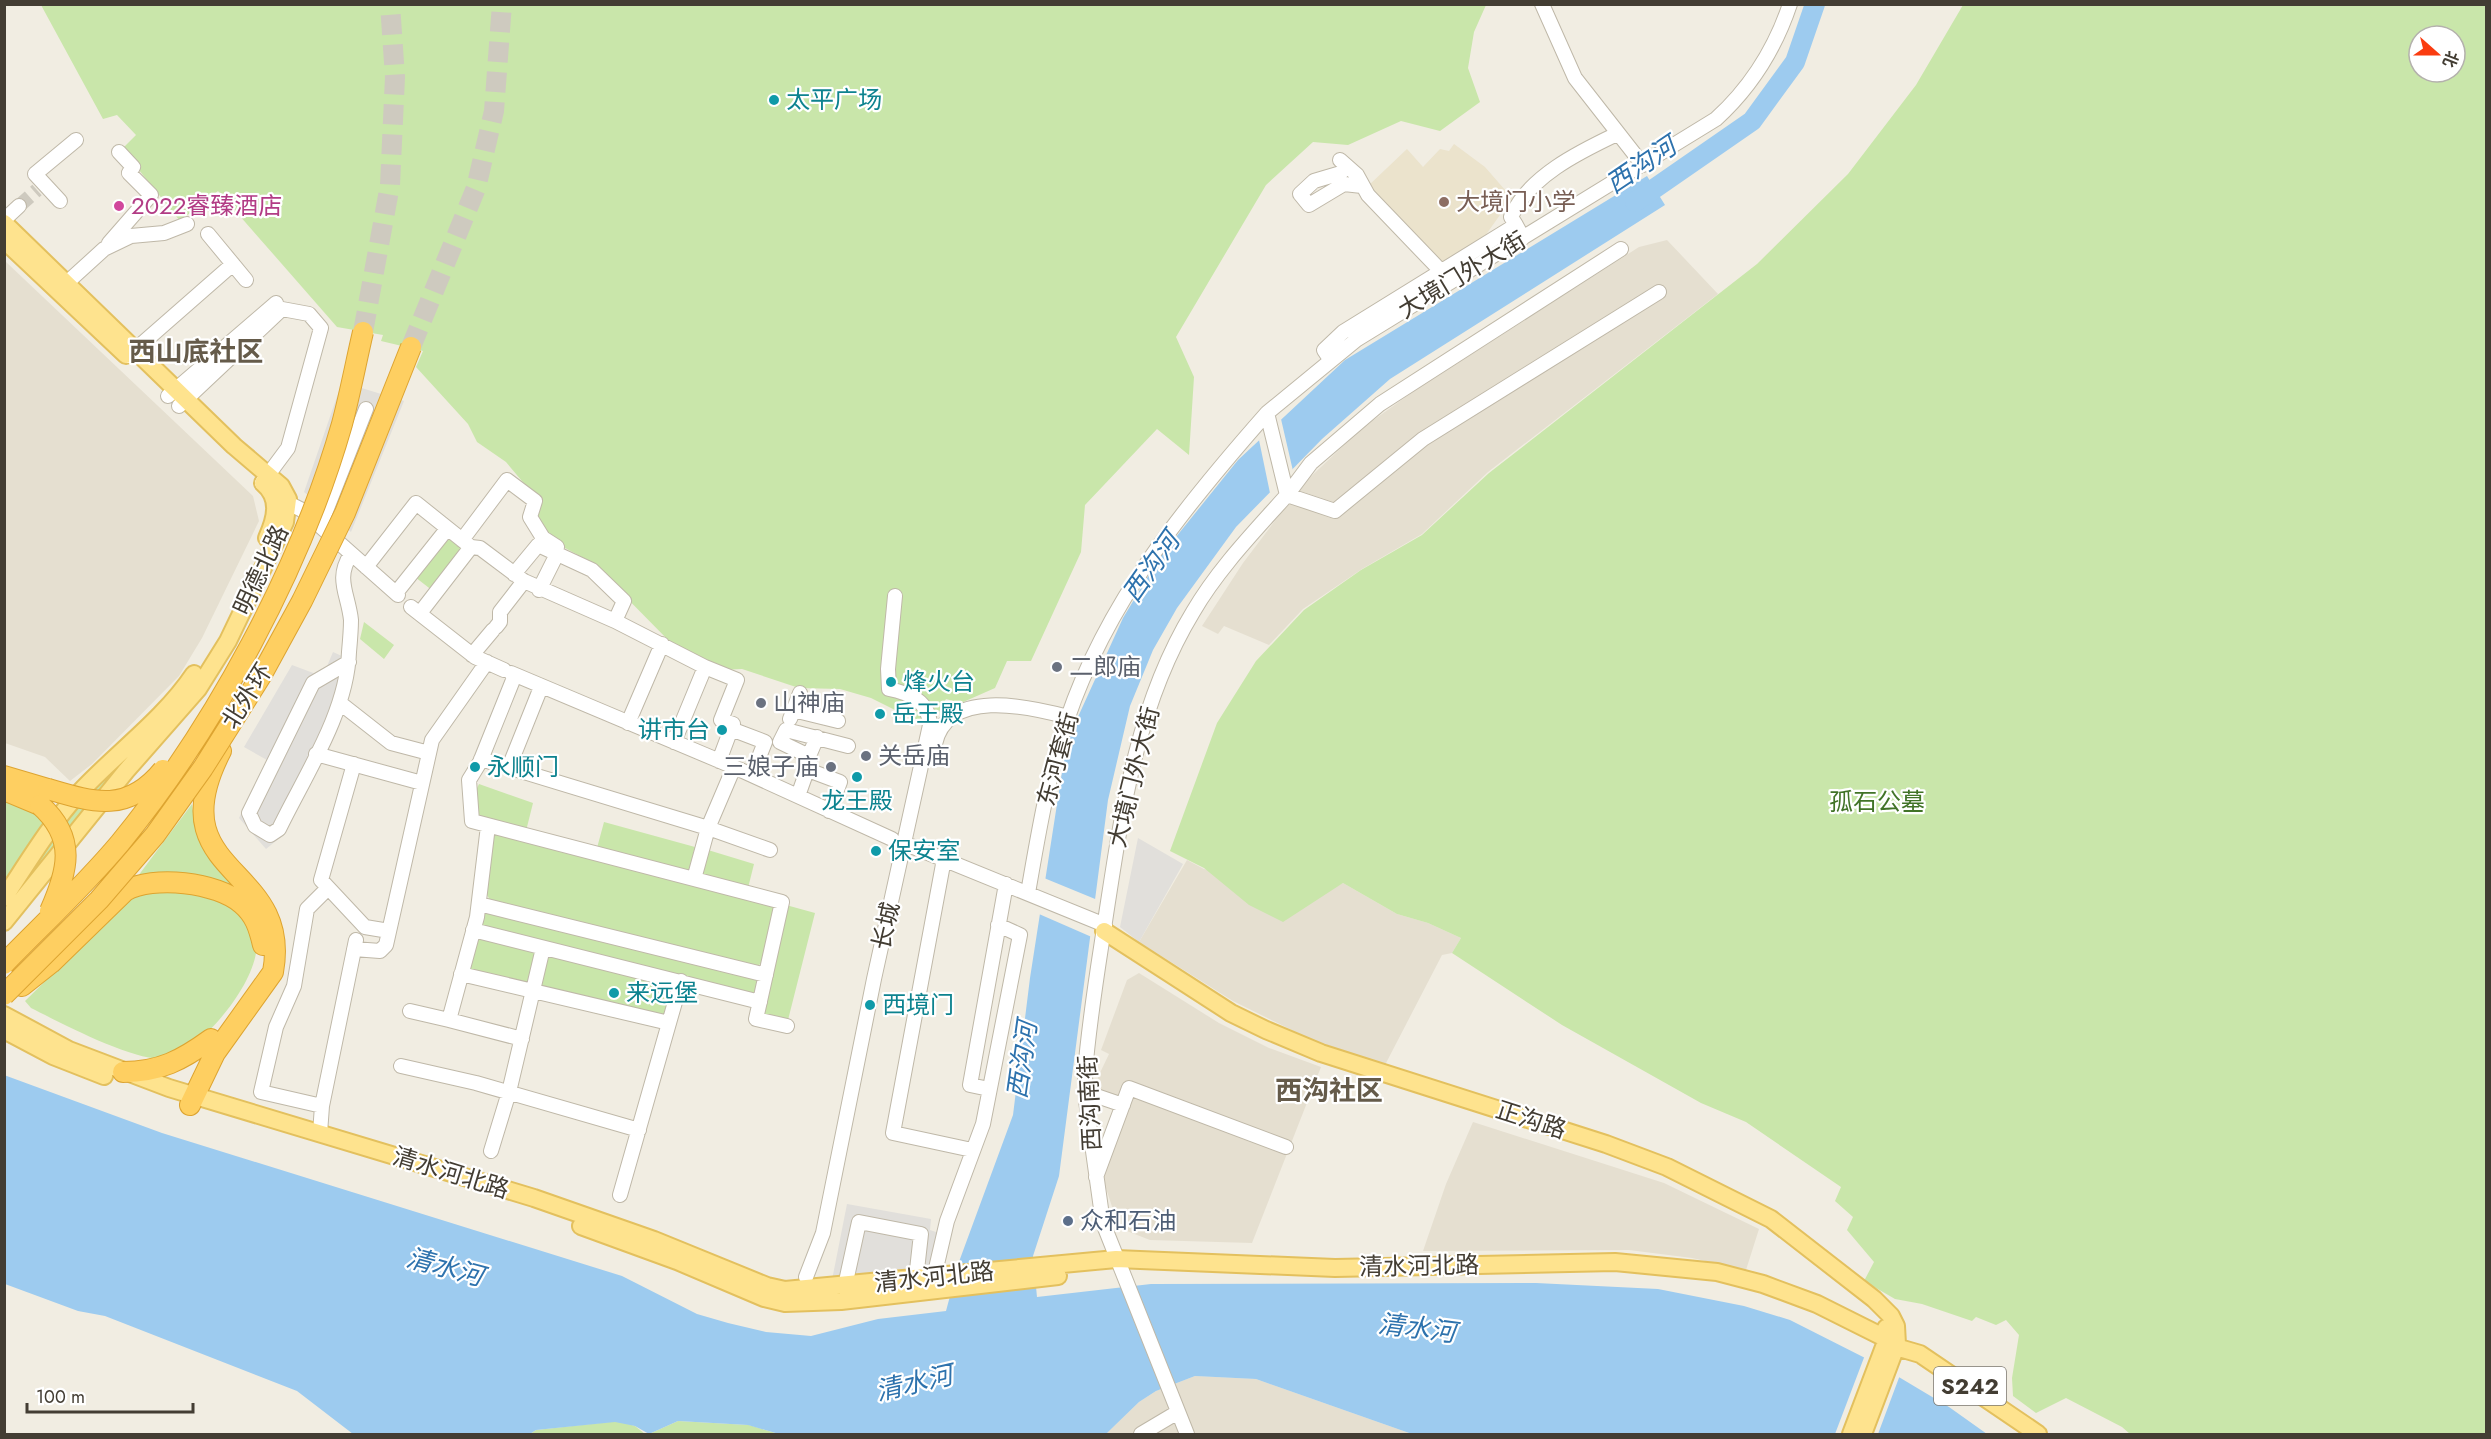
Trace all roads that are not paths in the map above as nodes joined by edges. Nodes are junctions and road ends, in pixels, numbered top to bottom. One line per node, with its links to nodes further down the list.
1 (1542, 4): 3 (street)
2 (1790, 4): 6 (street, 大境门外大街)
3 (1617, 134): 6 (street); 12 (street)
4 (76, 140): 8 (street)
5 (119, 152): 16 (street)
6 (1643, 165): 14 (street, 大境门外大街)
7 (1362, 186): 7 (street); 19 (street)
8 (60, 201)
9 (19, 206): 10 (street)
10 (4, 221): 21 (main road, 明德北路)
11 (187, 224): 16 (street)
12 (1516, 225): 14 (street); 19 (street)
13 (208, 234): 18 (street)
14 (1523, 238): 27 (street, 大境门外大街)
15 (4, 240): 21 (main road, 明德北路)
16 (104, 249): 21 (street)
17 (1621, 249): 32 (street, 大境门外大街)
18 (233, 264): 20 (street); 26 (street)
19 (1440, 270): 27 (street)
20 (246, 280)
21 (63, 286): 26 (main road, 明德北路)
22 (1659, 292): 32 (street)
23 (276, 303): 28 (street)
24 (363, 332): 42 (highway, 北外环, bridge)
25 (411, 347): 46 (highway, 北外环, bridge)
26 (131, 352): 28 (main road, 明德北路)
27 (1330, 359): 30 (street, 大境门外大街)
28 (177, 397): 31 (main road, 明德北路); 31 (street)
29 (366, 409): 34 (street)
30 (1267, 413): 32 (street); 58 (street, 东河套街)
31 (265, 479): 33 (main road, 明德北路)
32 (1287, 495): 98 (street, 大境门外大街)
33 (282, 503): 34 (street); 91 (main road, 明德北路); 93 (main road, 明德北路)
34 (320, 526): 38 (street)
35 (447, 529): 37 (street); 41 (street); 41 (street)
36 (541, 542): 37 (street); 39 (street); 40 (street); 43 (street)
37 (466, 543): 43 (street); 49 (street)
38 (351, 554): 41 (street); 50 (street)
39 (556, 554): 40 (street); 44 (street)
40 (577, 563): 47 (street)
41 (366, 567)
42 (283, 577): 80 (highway, bridge); 94 (highway, 北外环, bridge)
43 (519, 578): 44 (street); 49 (street)
44 (539, 590): 47 (street)
45 (895, 596): 131 (street, 长城)
46 (302, 601): 105 (highway, 北外环, bridge); 120 (highway, bridge)
47 (615, 621): 48 (street)
48 (662, 644): 52 (street); 60 (street)
49 (472, 655): 51 (street)
50 (349, 662): 56 (street); 68 (street)
51 (487, 662): 53 (street); 67 (street)
52 (705, 667): 61 (street); 63 (street)
53 (510, 673): 54 (street); 69 (street)
54 (542, 687): 60 (street); 73 (street)
55 (800, 693): 57 (street)
56 (340, 703): 67 (street); 68 (street)
57 (793, 710): 59 (street); 62 (street)
58 (1068, 717): 86 (street); 90 (street, 东河套街)
59 (838, 721)
60 (628, 723): 63 (street)
61 (731, 729): 64 (street); 70 (street)
62 (783, 736): 64 (street); 65 (street); 71 (street)
63 (674, 742): 70 (street)
64 (765, 742): 75 (street)
65 (825, 742): 66 (street); 71 (street)
66 (848, 746)
67 (429, 753): 77 (street)
68 (316, 754): 72 (street)
69 (481, 759): 73 (street); 82 (street)
70 (718, 760): 74 (street)
71 (809, 763): 79 (street); 81 (street)
72 (354, 764): 77 (street); 89 (street)
73 (509, 767): 83 (street)
74 (734, 767): 75 (street); 83 (street)
75 (752, 775): 79 (street)
76 (4, 776): 80 (highway)
77 (422, 783): 97 (street)
78 (4, 790): 80 (highway)
79 (798, 796): 81 (street)
80 (44, 797): 94 (highway, bridge)
81 (830, 811): 84 (street)
82 (488, 826): 87 (street); 92 (street)
83 (708, 828): 85 (street); 87 (street)
84 (892, 839)
85 (770, 850)
86 (944, 859): 88 (street); 126 (street)
87 (694, 879): 102 (street)
88 (1006, 884): 90 (street); 95 (street)
89 (328, 888): 97 (street); 122 (street)
90 (1033, 895): 98 (street)
91 (4, 898)
92 (478, 904): 96 (street); 102 (street)
93 (4, 922)
94 (43, 925): 100 (highway, 北外环, bridge)
95 (998, 925): 117 (street); 117 (street)
96 (473, 930): 99 (street); 101 (street)
97 (389, 931): 122 (street)
98 (1103, 931): 119 (street, 西沟南街); 135 (main road, 正沟路)
99 (543, 948): 103 (street); 104 (street)
100 (4, 964)
101 (461, 974): 104 (street); 109 (street)
102 (766, 975): 106 (street)
103 (681, 981): 106 (street); 110 (street)
104 (533, 991): 110 (street); 114 (street)
105 (4, 995): 113 (highway, bridge)
106 (760, 1002): 111 (street)
107 (410, 1011): 109 (street)
108 (4, 1015): 116 (main road, 清水河北路)
109 (449, 1020): 114 (street)
110 (669, 1023): 123 (street)
111 (787, 1026)
112 (4, 1030): 120 (main road, 清水河北路)
113 (211, 1039): 116 (highway); 120 (highway)
114 (522, 1039): 118 (street)
115 (401, 1066): 118 (street)
116 (123, 1072): 120 (main road, 清水河北路)
117 (989, 1089): 126 (street)
118 (509, 1092): 123 (street); 127 (street)
119 (1085, 1092): 121 (street); 128 (street, 西沟南街)
120 (186, 1099): 124 (main road, 清水河北路); 133 (main road, 清水河北路)
121 (1123, 1105): 125 (street); 128 (street)
122 (322, 1106): 124 (street)
123 (639, 1130): 129 (street)
124 (320, 1133): 134 (main road, 清水河北路)
125 (1286, 1148)
126 (972, 1150): 133 (street)
127 (491, 1151)
128 (1095, 1180): 130 (street, 西沟南街)
129 (620, 1195)
130 (1121, 1270): 133 (main road, 清水河北路); 135 (main road, 清水河北路); 137 (street, 西沟南街)
131 (806, 1276)
132 (916, 1279): 133 (main road, 清水河北路); 134 (main road, 清水河北路); 134 (street)
133 (943, 1281)
134 (844, 1286)
135 (1892, 1346): 136 (main road); 142 (main road, S242)
136 (1882, 1367): 140 (main road); 141 (main road)
137 (1178, 1412): 138 (street); 139 (street, 西沟南街)
138 (1141, 1434)
139 (1186, 1434)
140 (1851, 1434)
141 (1863, 1434)
142 (2038, 1434)

